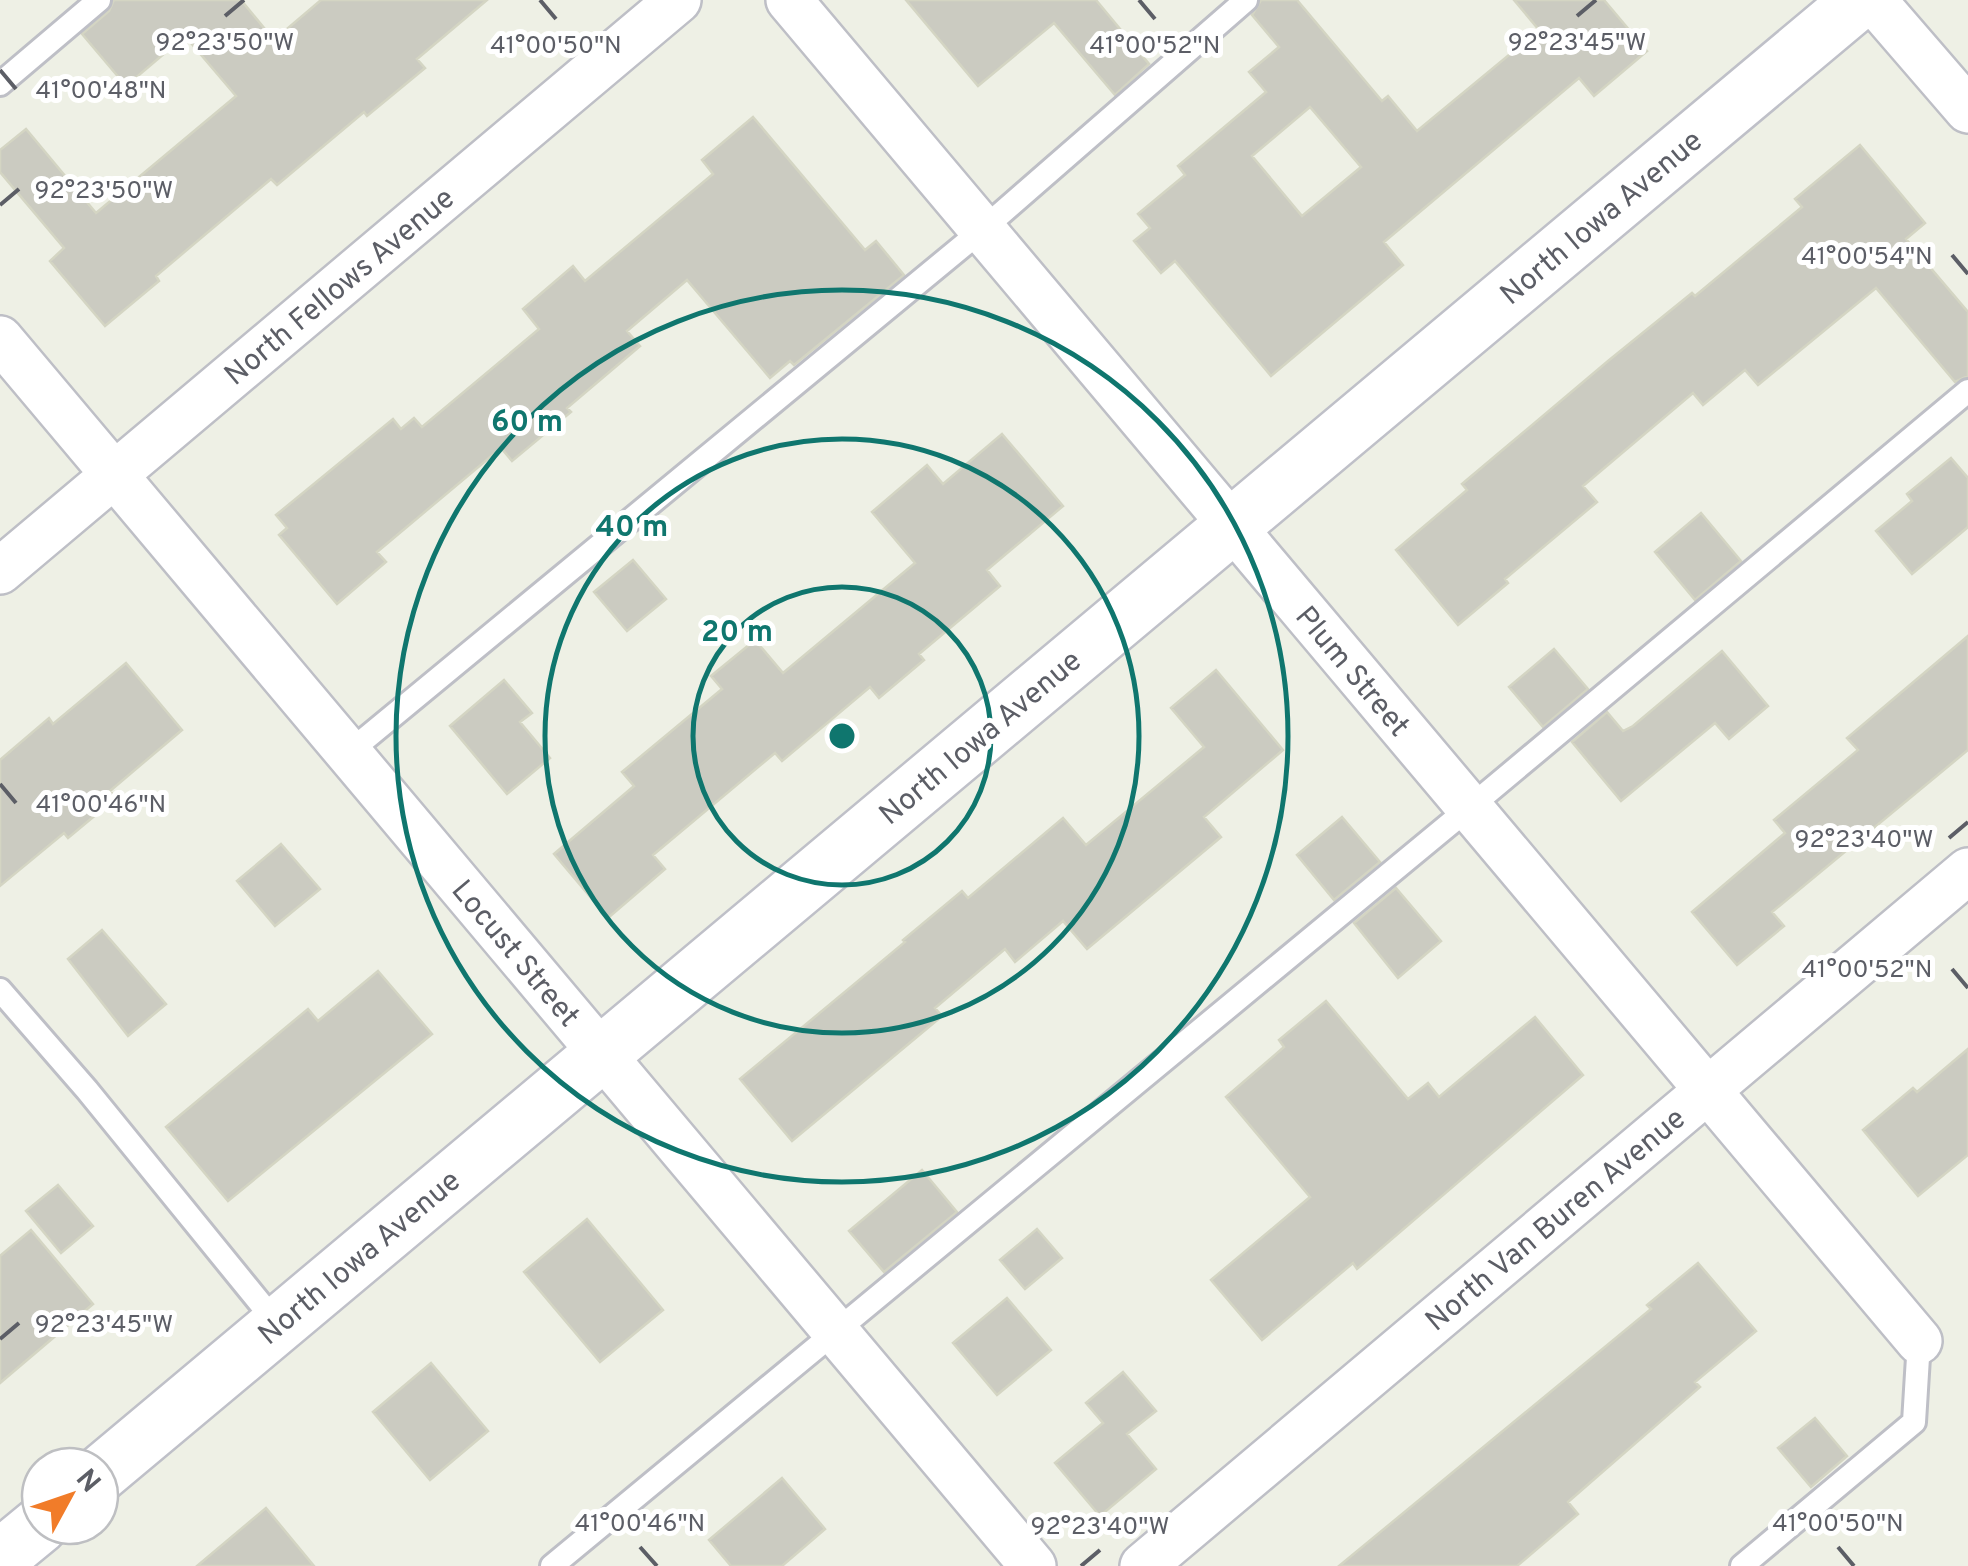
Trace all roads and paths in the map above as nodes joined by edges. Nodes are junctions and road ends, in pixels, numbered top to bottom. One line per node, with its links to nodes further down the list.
1 (98, 0): 7 (lane)
2 (678, 0): 12 (street, North Fellows Avenue)
3 (788, 0): 9 (street, Plum Street)
4 (1246, 0): 9 (lane)
5 (1860, 0): 13 (main road, North Iowa Avenue)
6 (1873, 0): 8 (street)
7 (0, 84)
8 (1968, 110)
9 (982, 230): 13 (street, Plum Street); 15 (lane)
10 (0, 340): 12 (street, Locust Street)
11 (1968, 391): 16 (lane)
12 (114, 475): 14 (street, North Fellows Avenue); 15 (street, Locust Street)
13 (1231, 526): 16 (street, Plum Street); 19 (main road, North Iowa Avenue)
14 (0, 571)
15 (348, 753): 19 (street, Locust Street)
16 (1469, 808): 20 (street, Plum Street); 22 (lane)
17 (1968, 871): 20 (street, North Van Buren Avenue)
18 (0, 990): 21 (lane)
19 (601, 1055): 21 (main road, North Iowa Avenue); 22 (street, Locust Street)
20 (1706, 1092): 23 (street, Plum Street); 29 (street, North Van Buren Avenue)
21 (278, 1325): 24 (main road, North Iowa Avenue)
22 (836, 1333): 27 (lane); 28 (street, Locust Street)
23 (1919, 1341): 30 (lane)
24 (120, 1457)
25 (20, 1542): 26 (main road)
26 (0, 1558)
27 (552, 1566)
28 (1033, 1566)
29 (1143, 1566)
30 (1742, 1566)

